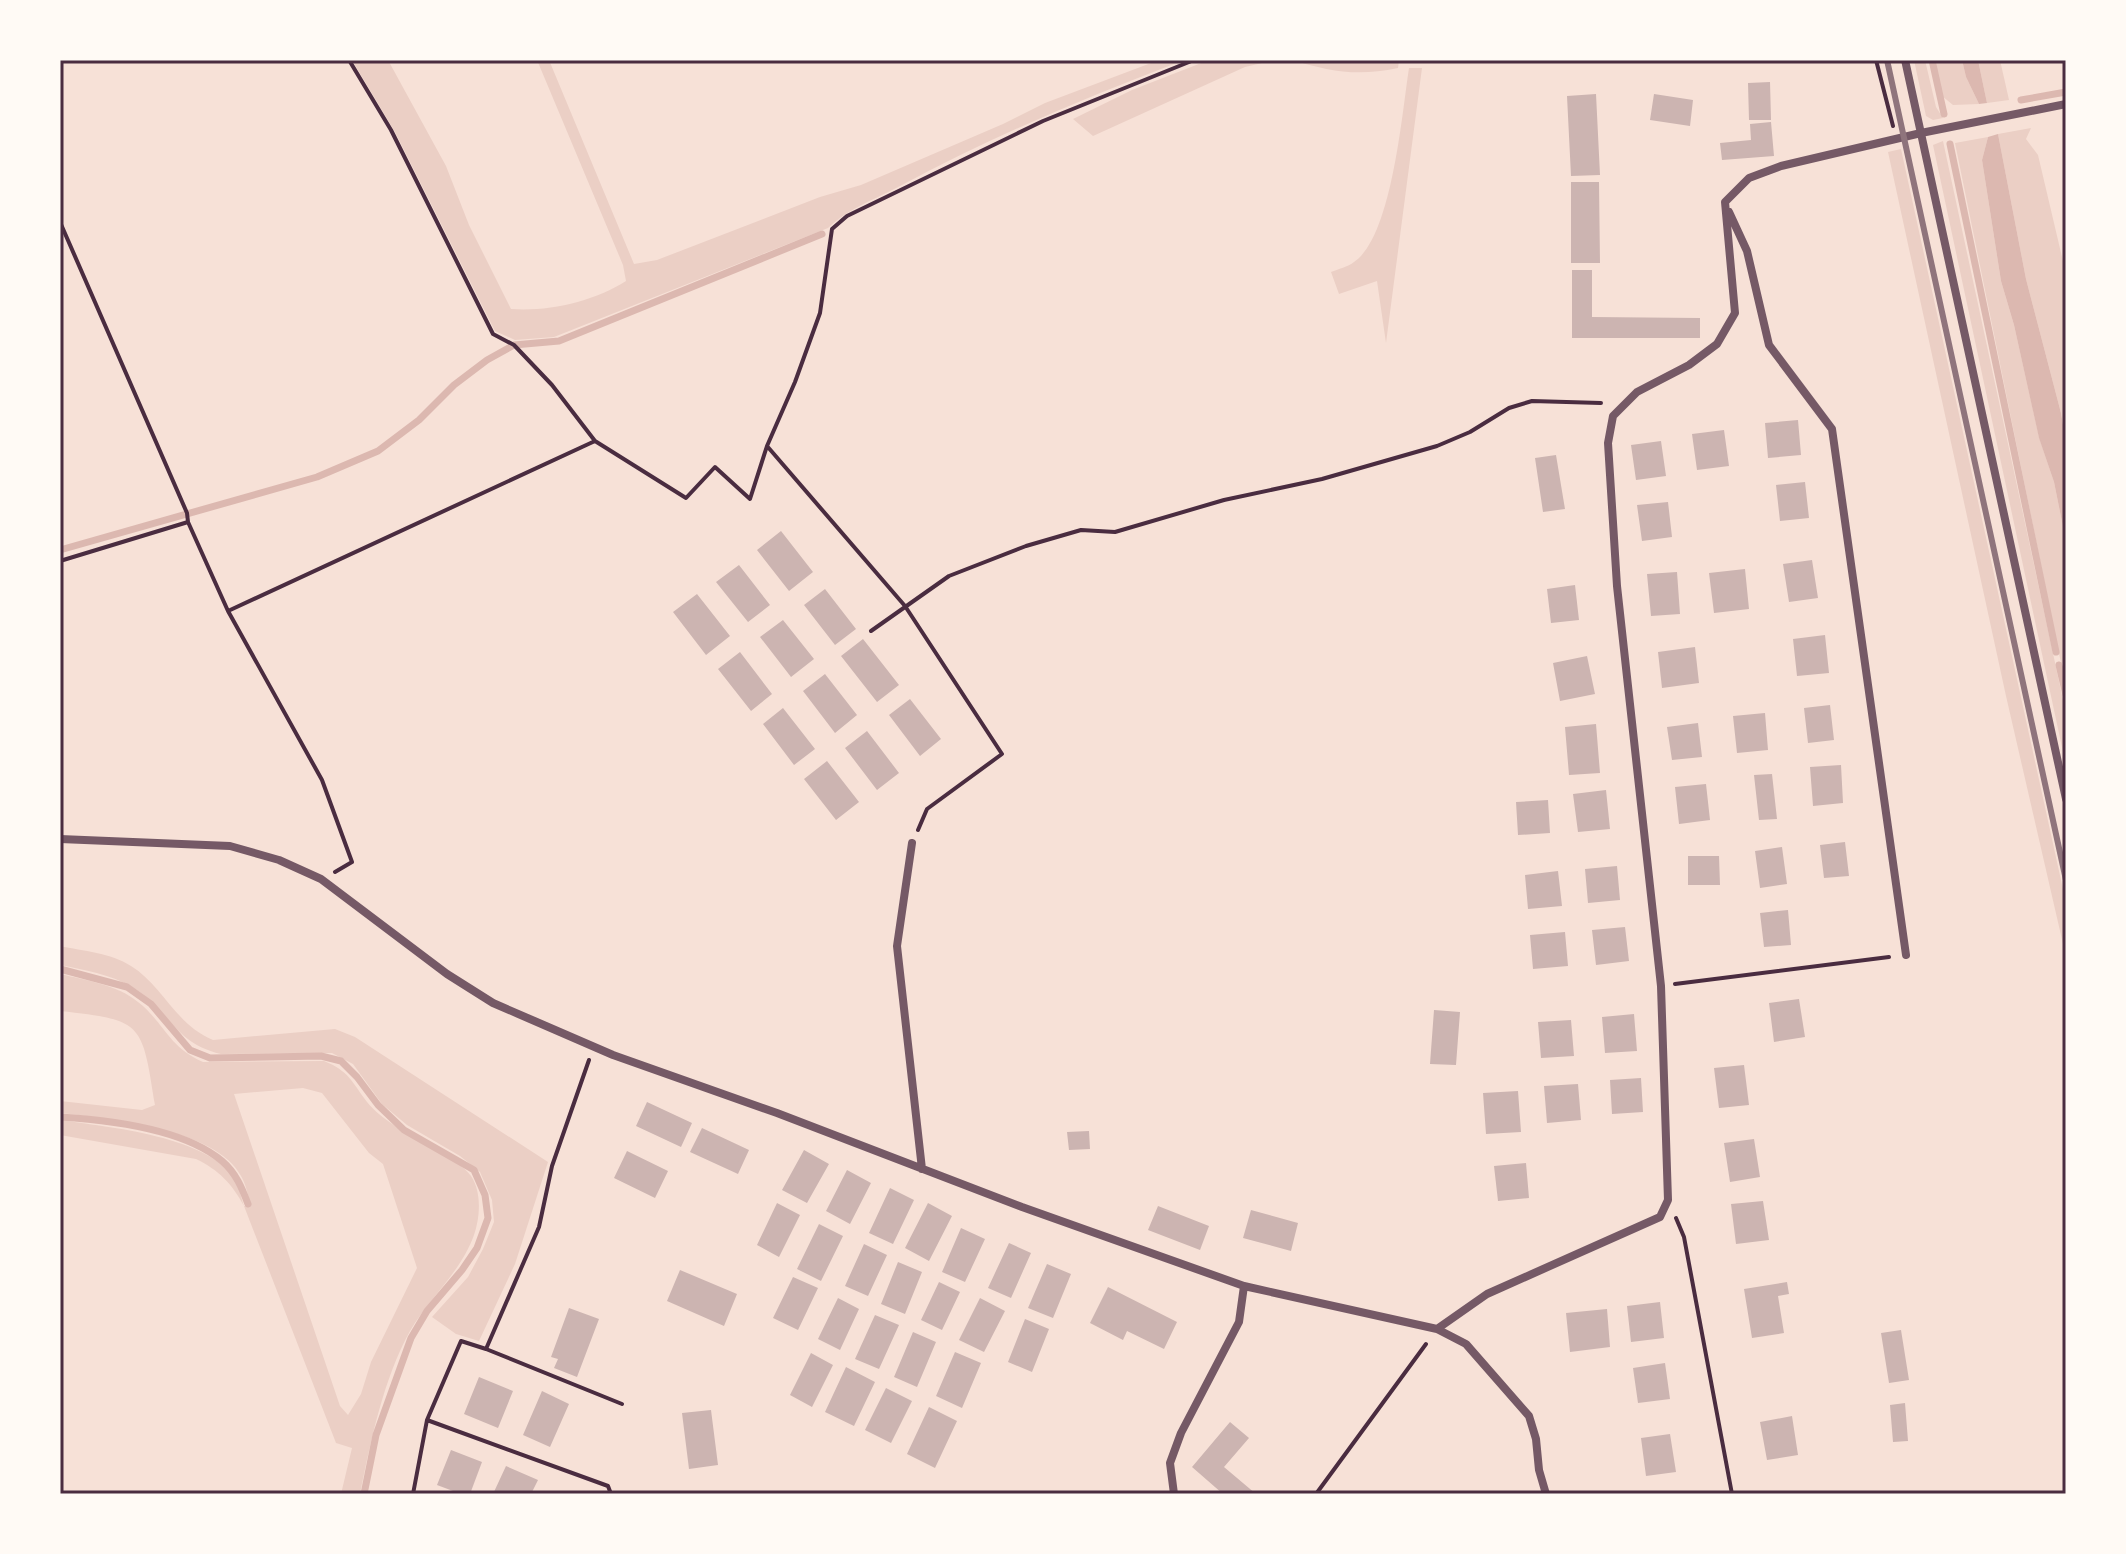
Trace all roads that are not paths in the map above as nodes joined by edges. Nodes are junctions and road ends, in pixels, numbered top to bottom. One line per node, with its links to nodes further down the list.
1 (1905, 60): 3 (street)
2 (2066, 104): 3 (street)
3 (1921, 133): 4 (street); 5 (street)
4 (1725, 202): 8 (street); 11 (street)
5 (2066, 799)
6 (60, 839): 9 (street)
7 (912, 843): 9 (street)
8 (1906, 955)
9 (922, 1169): 10 (street)
10 (1244, 1286): 11 (street); 12 (street)
11 (1437, 1329): 13 (street)
12 (1174, 1494)
13 (1546, 1494)

